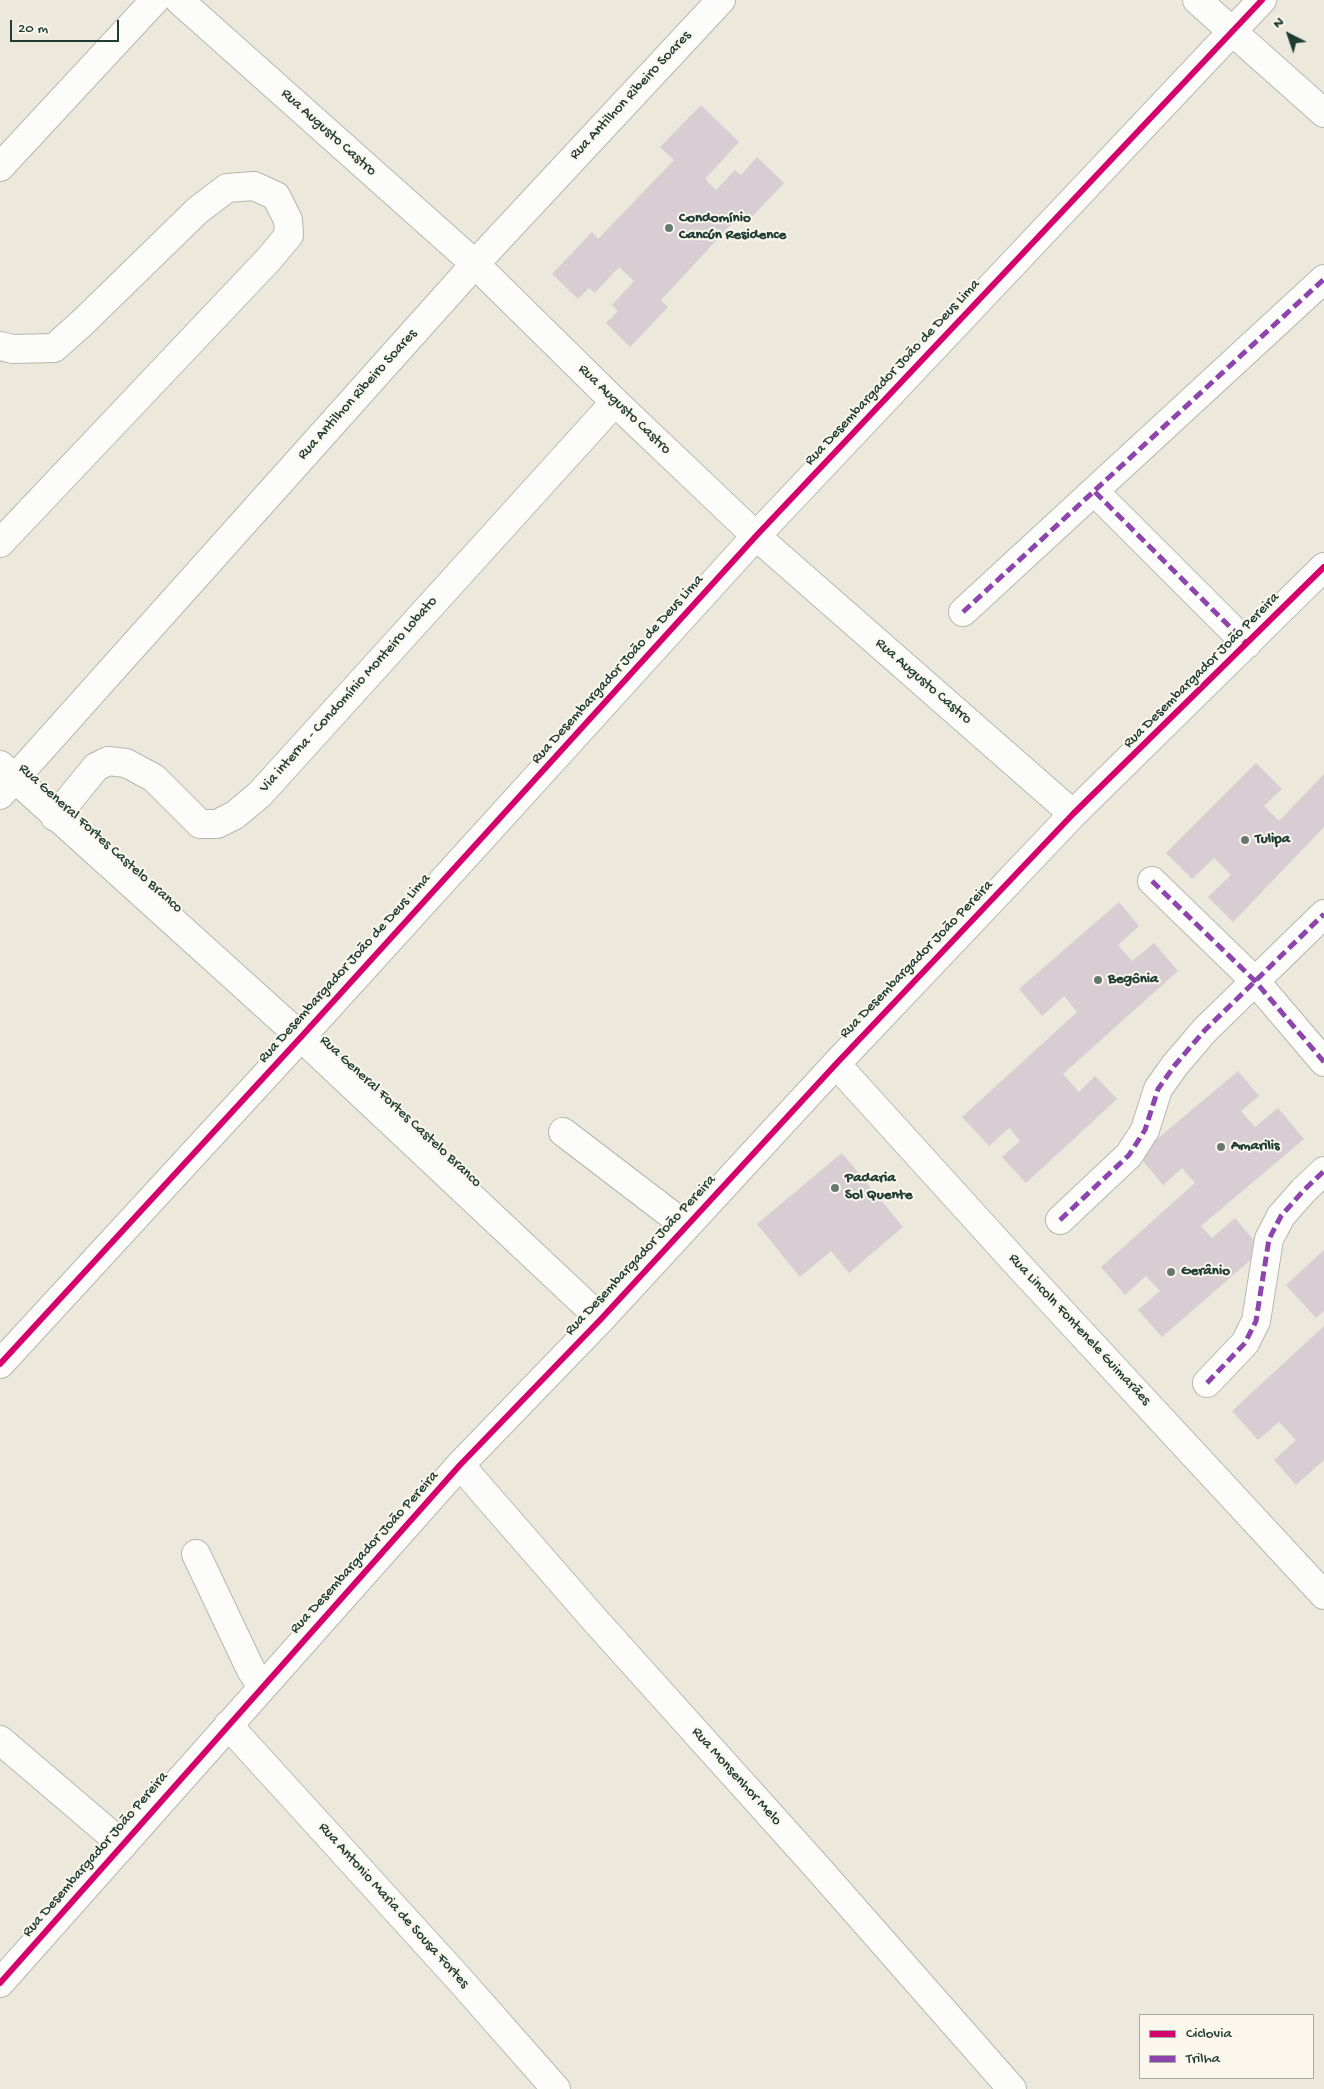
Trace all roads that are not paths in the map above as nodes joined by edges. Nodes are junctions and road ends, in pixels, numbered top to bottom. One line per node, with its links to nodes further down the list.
1 (155, 0): 8 (street)
2 (179, 0): 9 (street, Rua Augusto Castro)
3 (721, 0): 9 (street, Rua Antilhon Ribeiro Soares)
4 (1198, 0): 6 (street)
5 (1262, 0): 6 (street, Rua Desembargador João de Deus Lima)
6 (1233, 32): 7 (street); 14 (street, Rua Desembargador João de Deus Lima)
7 (1324, 113)
8 (0, 167)
9 (475, 264): 12 (street, Rua Augusto Castro); 20 (street, Rua Antilhon Ribeiro Soares)
10 (1324, 279): 13 (street)
11 (0, 346): 15 (street)
12 (615, 402): 14 (street, Rua Augusto Castro); 22 (street, Via interna - Condomínio Monteiro Lobato)
13 (1095, 492): 18 (street); 19 (street)
14 (756, 536): 21 (street, Rua Augusto Castro); 26 (street, Rua Desembargador João de Deus Lima)
15 (0, 543)
16 (1324, 567): 17 (street, Rua Desembargador João Pereira)
17 (1314, 592): 19 (street, Rua Desembargador João Pereira)
18 (963, 612)
19 (1247, 644): 21 (street, Rua Desembargador João Pereira)
20 (5, 780): 22 (street, Rua General Fortes Castelo Branco)
21 (1073, 814): 28 (street, Rua Desembargador João Pereira)
22 (55, 817): 26 (street, Rua General Fortes Castelo Branco)
23 (1152, 881): 25 (street)
24 (1324, 914): 25 (street)
25 (1256, 981): 27 (street); 31 (street)
26 (302, 1037): 33 (street, Rua General Fortes Castelo Branco); 34 (street, Rua Desembargador João de Deus Lima)
27 (1324, 1062)
28 (836, 1064): 32 (street, Rua Desembargador João Pereira); 38 (street, Rua Lincoln Fontenele Guimarães)
29 (563, 1132): 32 (street)
30 (1324, 1171): 35 (street)
31 (1060, 1220)
32 (686, 1226): 33 (street, Rua Desembargador João Pereira)
33 (601, 1319): 36 (street, Rua Desembargador João Pereira)
34 (0, 1364)
35 (1207, 1383)
36 (460, 1465): 39 (street, Rua Desembargador João Pereira); 45 (street, Rua Monsenhor Melo)
37 (196, 1554): 39 (street)
38 (1324, 1595)
39 (262, 1686): 40 (street, Rua Desembargador João Pereira)
40 (228, 1725): 42 (street, Rua Desembargador João Pereira); 44 (street, Rua Antonio Maria de Sousa Fortes)
41 (0, 1740): 42 (street)
42 (122, 1845): 43 (street, Rua Desembargador João Pereira)
43 (0, 1983)
44 (556, 2089)
45 (1012, 2089)

